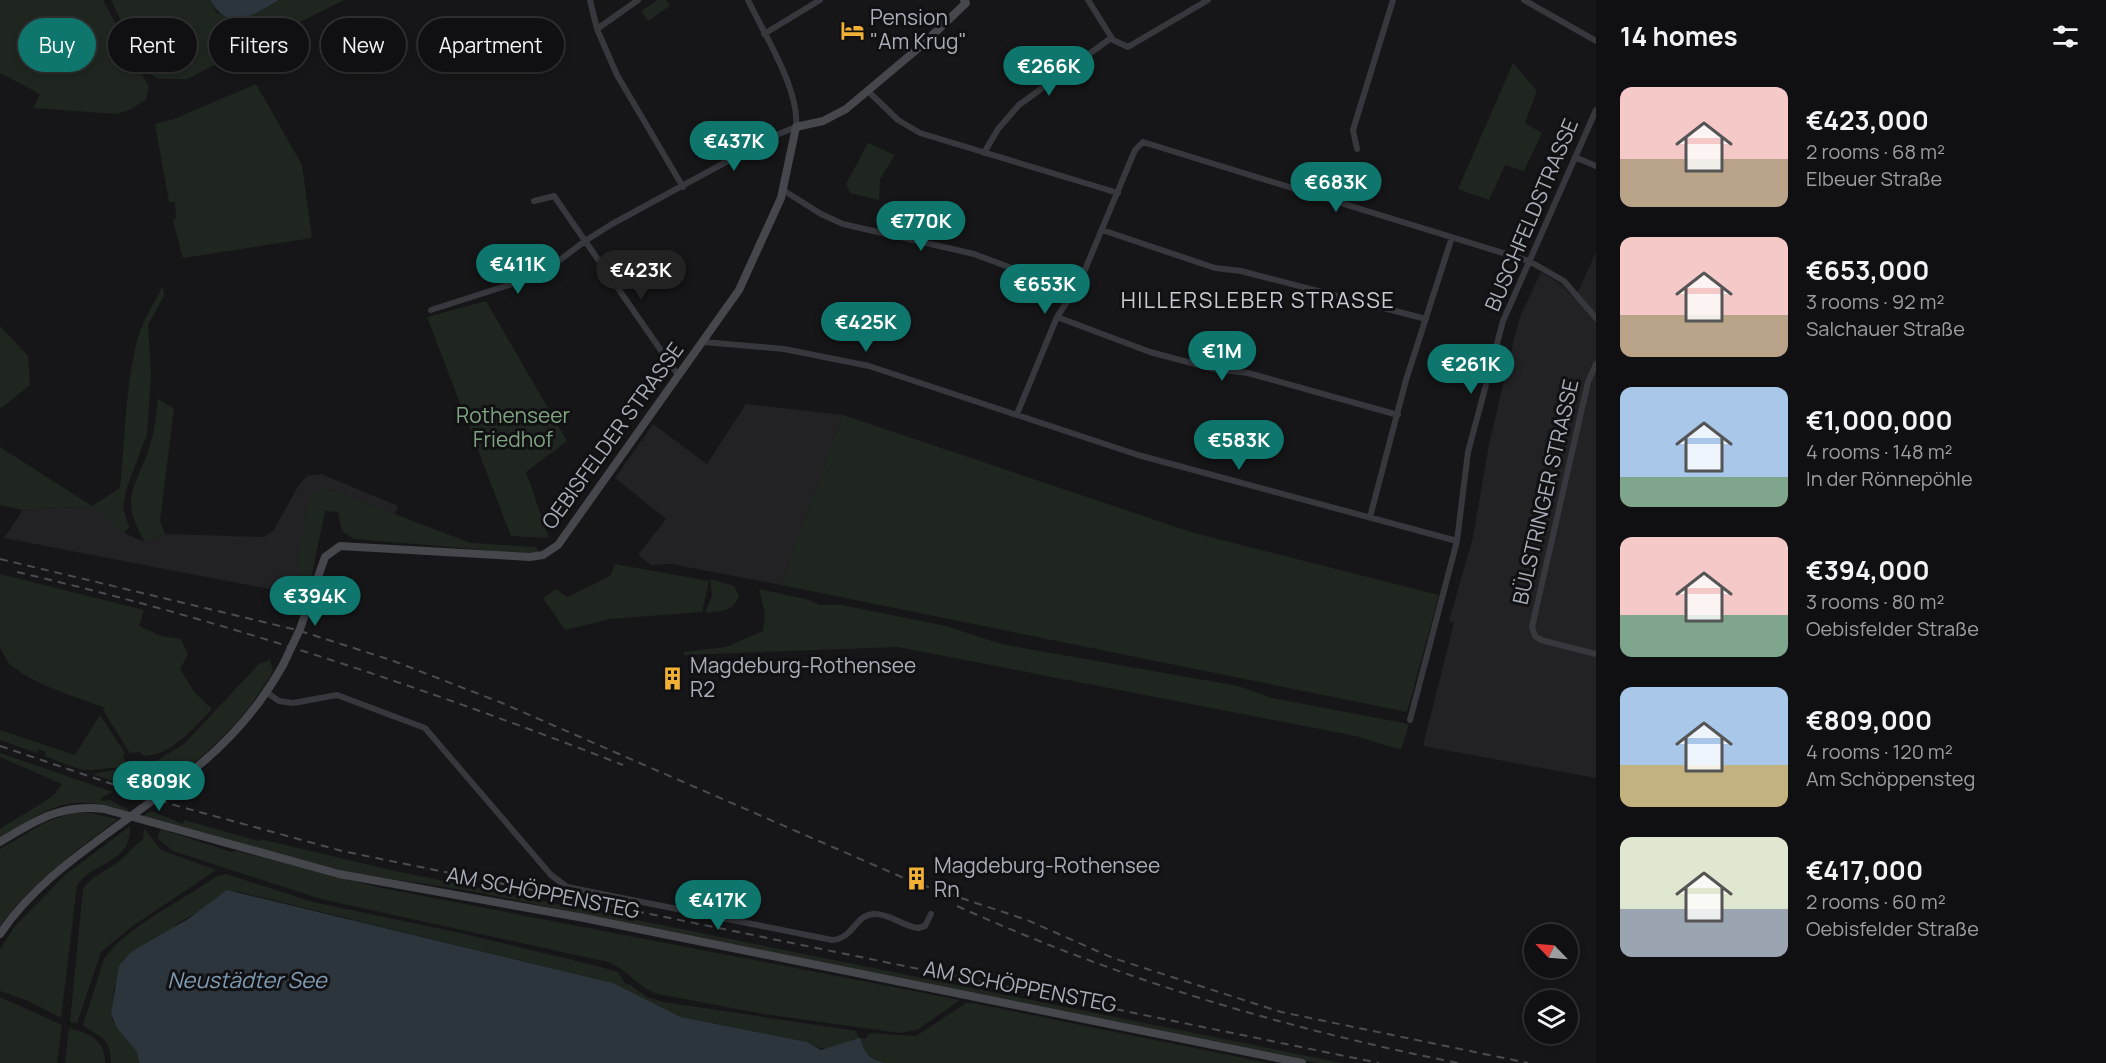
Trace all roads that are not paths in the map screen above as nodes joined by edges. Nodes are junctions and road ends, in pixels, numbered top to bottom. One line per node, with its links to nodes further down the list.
1 (590, 0): 10 (street)
2 (638, 0): 10 (street)
3 (748, 0): 11 (street)
4 (820, 0): 11 (street)
5 (1088, 0): 12 (street)
6 (1208, 0): 12 (street)
7 (1394, 0): 17 (street)
8 (1524, 0): 13 (street)
9 (967, 1): 14 (street)
10 (597, 29): 21 (street)
11 (764, 34): 16 (street)
12 (1111, 38): 18 (street)
13 (1596, 41)
14 (868, 91): 16 (street); 18 (street)
15 (1596, 110): 19 (street, BUSCHFELDSTRASSE)
16 (796, 127): 21 (street); 22 (street, OEBISFELDER STRASSE)
17 (1357, 149)
18 (984, 153): 23 (street)
19 (1575, 157): 20 (street); 28 (street, BUSCHFELDSTRASSE)
20 (1596, 166)
21 (683, 187): 27 (street)
22 (783, 190): 29 (street); 34 (street, OEBISFELDER STRASSE)
23 (1118, 193): 25 (street); 26 (street)
24 (534, 201): 27 (street)
25 (1102, 230): 29 (street); 33 (street)
26 (1452, 237): 28 (street); 33 (street)
27 (585, 241): 30 (street); 36 (street)
28 (1529, 261): 32 (street); 40 (street, BUSCHFELDSTRASSE)
29 (1073, 291): 31 (street)
30 (431, 310)
31 (1057, 317): 37 (street); 38 (street)
32 (1596, 318)
33 (1426, 319): 38 (street)
34 (703, 342): 36 (street, OEBISFELDER STRASSE); 37 (street)
35 (1596, 364): 41 (street, BÜLSTRINGER STRASSE)
36 (678, 375): 42 (street, OEBISFELDER STRASSE, bridge)
37 (1017, 414): 39 (street)
38 (1398, 416): 39 (street)
39 (1370, 517): 40 (street)
40 (1457, 541): 43 (street, BUSCHFELDSTRASSE)
41 (1596, 654)
42 (266, 692): 45 (street); 46 (street, OEBISFELDER STRASSE, bridge)
43 (1410, 720)
44 (0, 842): 47 (street, AM SCHÖPPENSTEG)
45 (931, 914)
46 (0, 934)
47 (1302, 1063)

